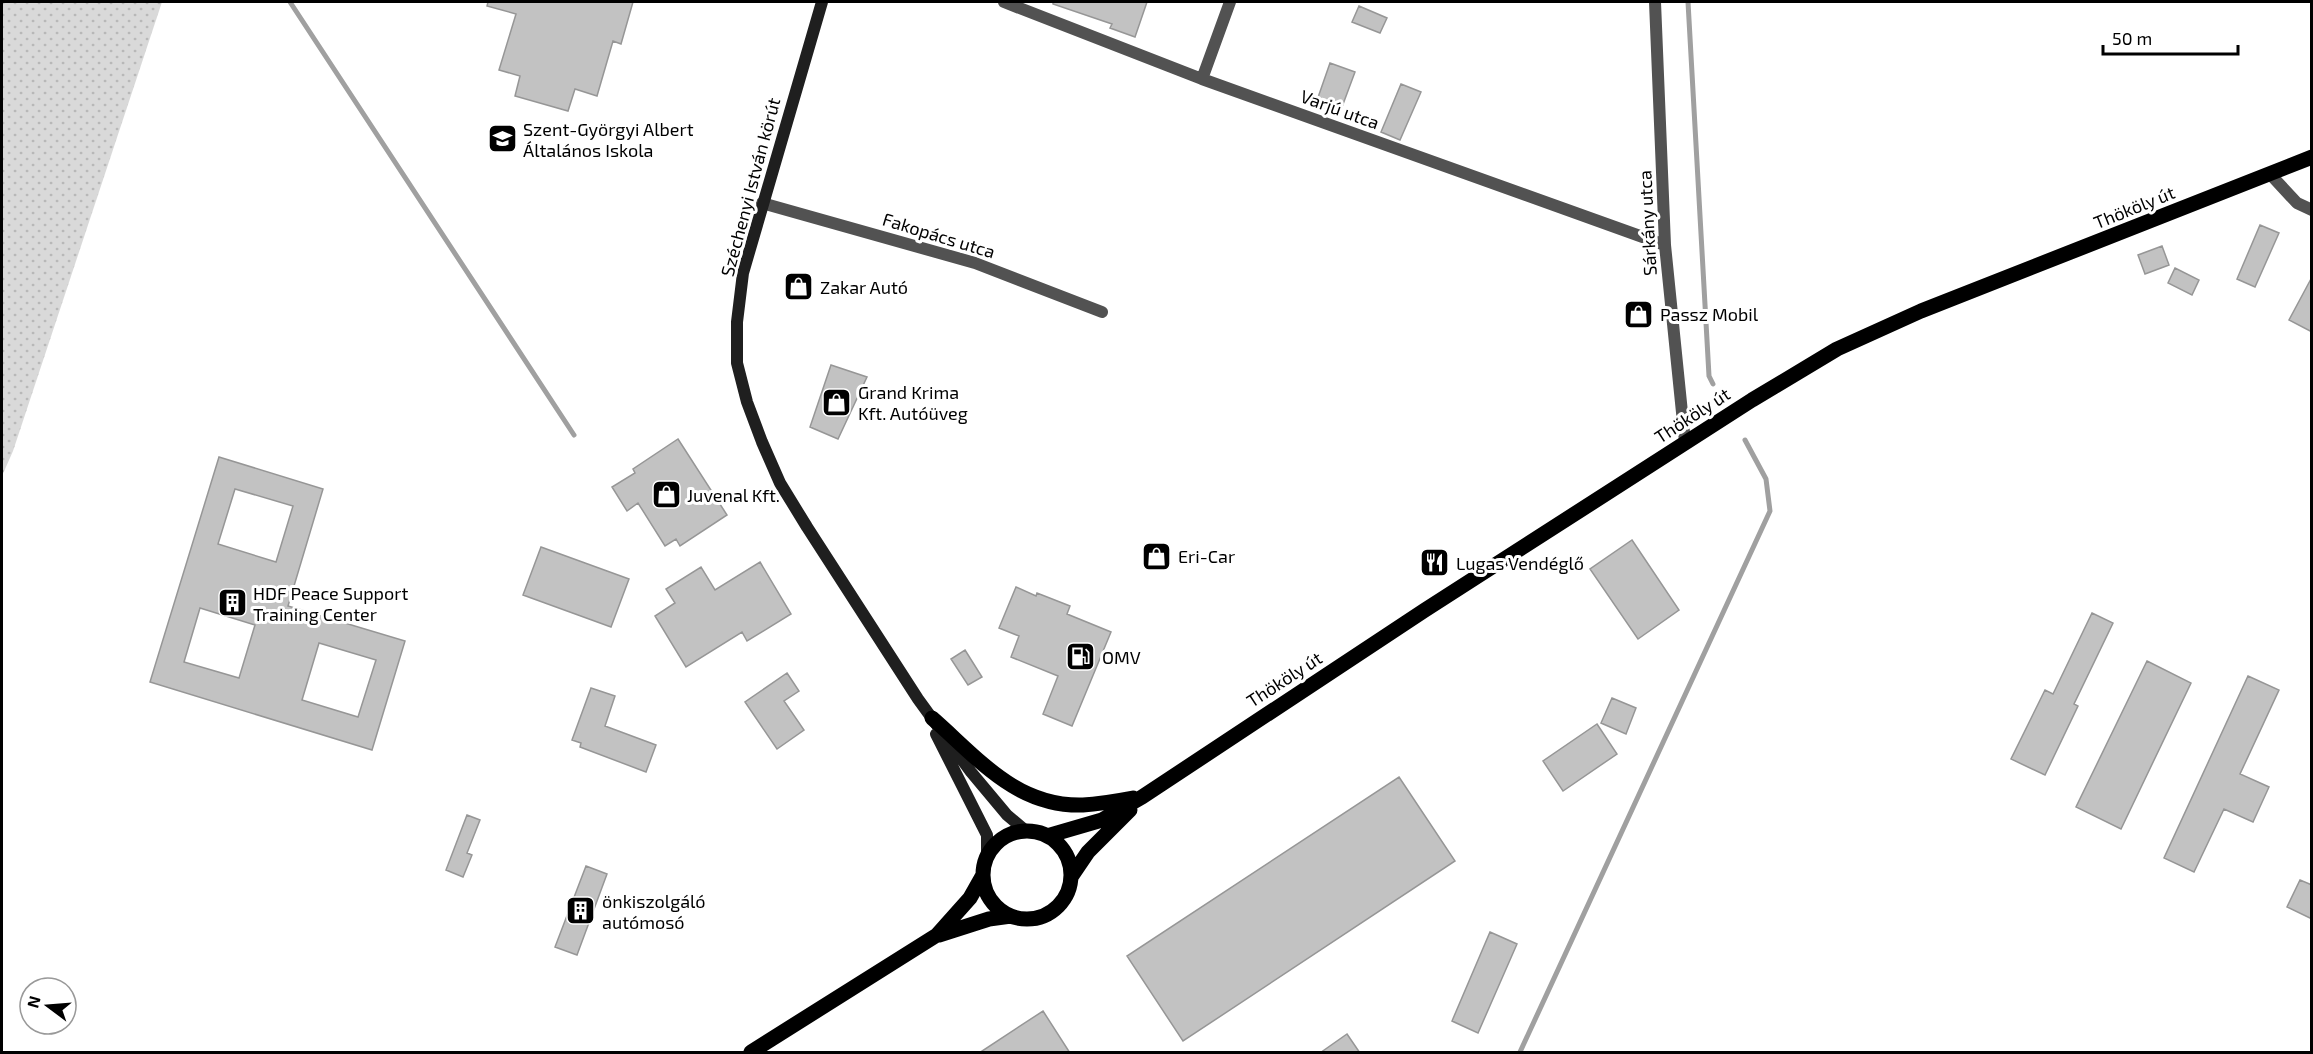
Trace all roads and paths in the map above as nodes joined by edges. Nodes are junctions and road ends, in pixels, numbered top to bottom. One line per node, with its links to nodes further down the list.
1 (822, 2): 8 (street, Széchenyi István körút)
2 (1004, 2): 5 (street, Varjú utca)
3 (1230, 2): 5 (street)
4 (1655, 2): 10 (street, Sárkány utca)
5 (1202, 79): 10 (street, Varjú utca)
6 (2312, 157): 7 (main road, Thököly út)
7 (2270, 174): 9 (street); 12 (main road, Thököly út)
8 (762, 203): 11 (street, Fakopács utca); 13 (street, Széchenyi István körút)
9 (2312, 210)
10 (1665, 245): 12 (street, Sárkány utca)
11 (1102, 312)
12 (1685, 442): 15 (main road, Thököly út)
13 (918, 699): 14 (street, Széchenyi István körút); 18 (street, Széchenyi István körút)
14 (932, 718): 15 (main road); 16 (street, Széchenyi István körút)
15 (1142, 797): 17 (main road, Thököly út); 20 (main road, Thököly út)
16 (1026, 831): 17 (main road, Thököly út); 18 (main road)
17 (1047, 836): 20 (main road)
18 (987, 857): 19 (main road)
19 (983, 875): 21 (main road); 22 (main road)
20 (1071, 877): 21 (main road, Thököly út)
21 (1011, 916): 22 (main road, Thököly út)
22 (937, 935): 23 (main road)
23 (751, 1053)

